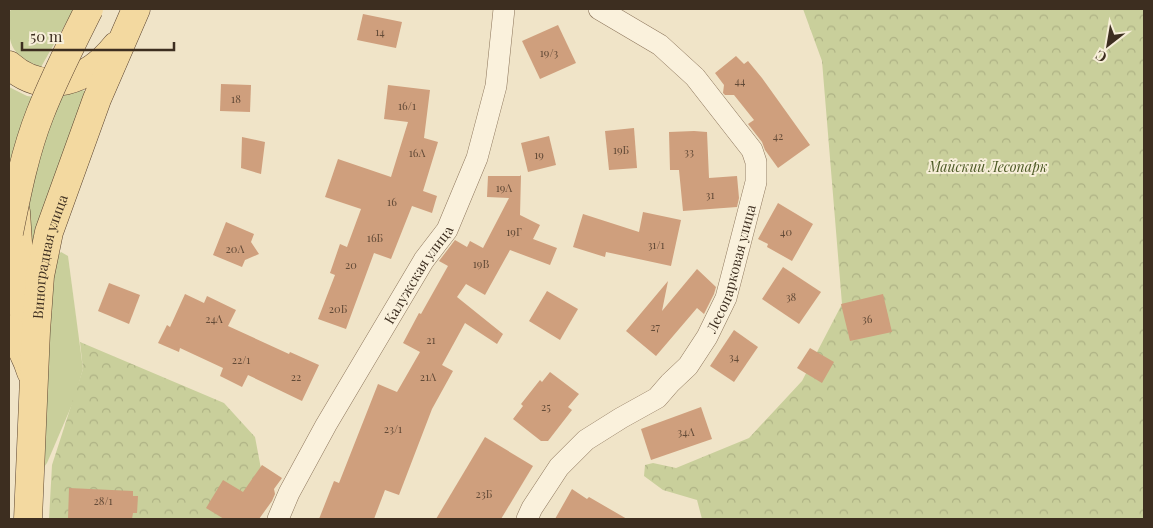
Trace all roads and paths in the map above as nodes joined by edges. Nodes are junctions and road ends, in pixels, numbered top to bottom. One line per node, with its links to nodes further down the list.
1 (89, 9): 8 (main road, bridge)
2 (136, 9): 5 (main road, Виноградная улица)
3 (504, 9): 12 (street, Калужская улица)
4 (599, 9): 13 (street, Лесопарковая улица)
5 (124, 35): 6 (main road); 10 (main road, Виноградная улица)
6 (9, 65)
7 (9, 189): 10 (main road)
8 (9, 233)
9 (9, 329): 10 (main road)
10 (34, 398): 11 (main road, Виноградная улица)
11 (28, 519)
12 (278, 519)
13 (527, 519)

